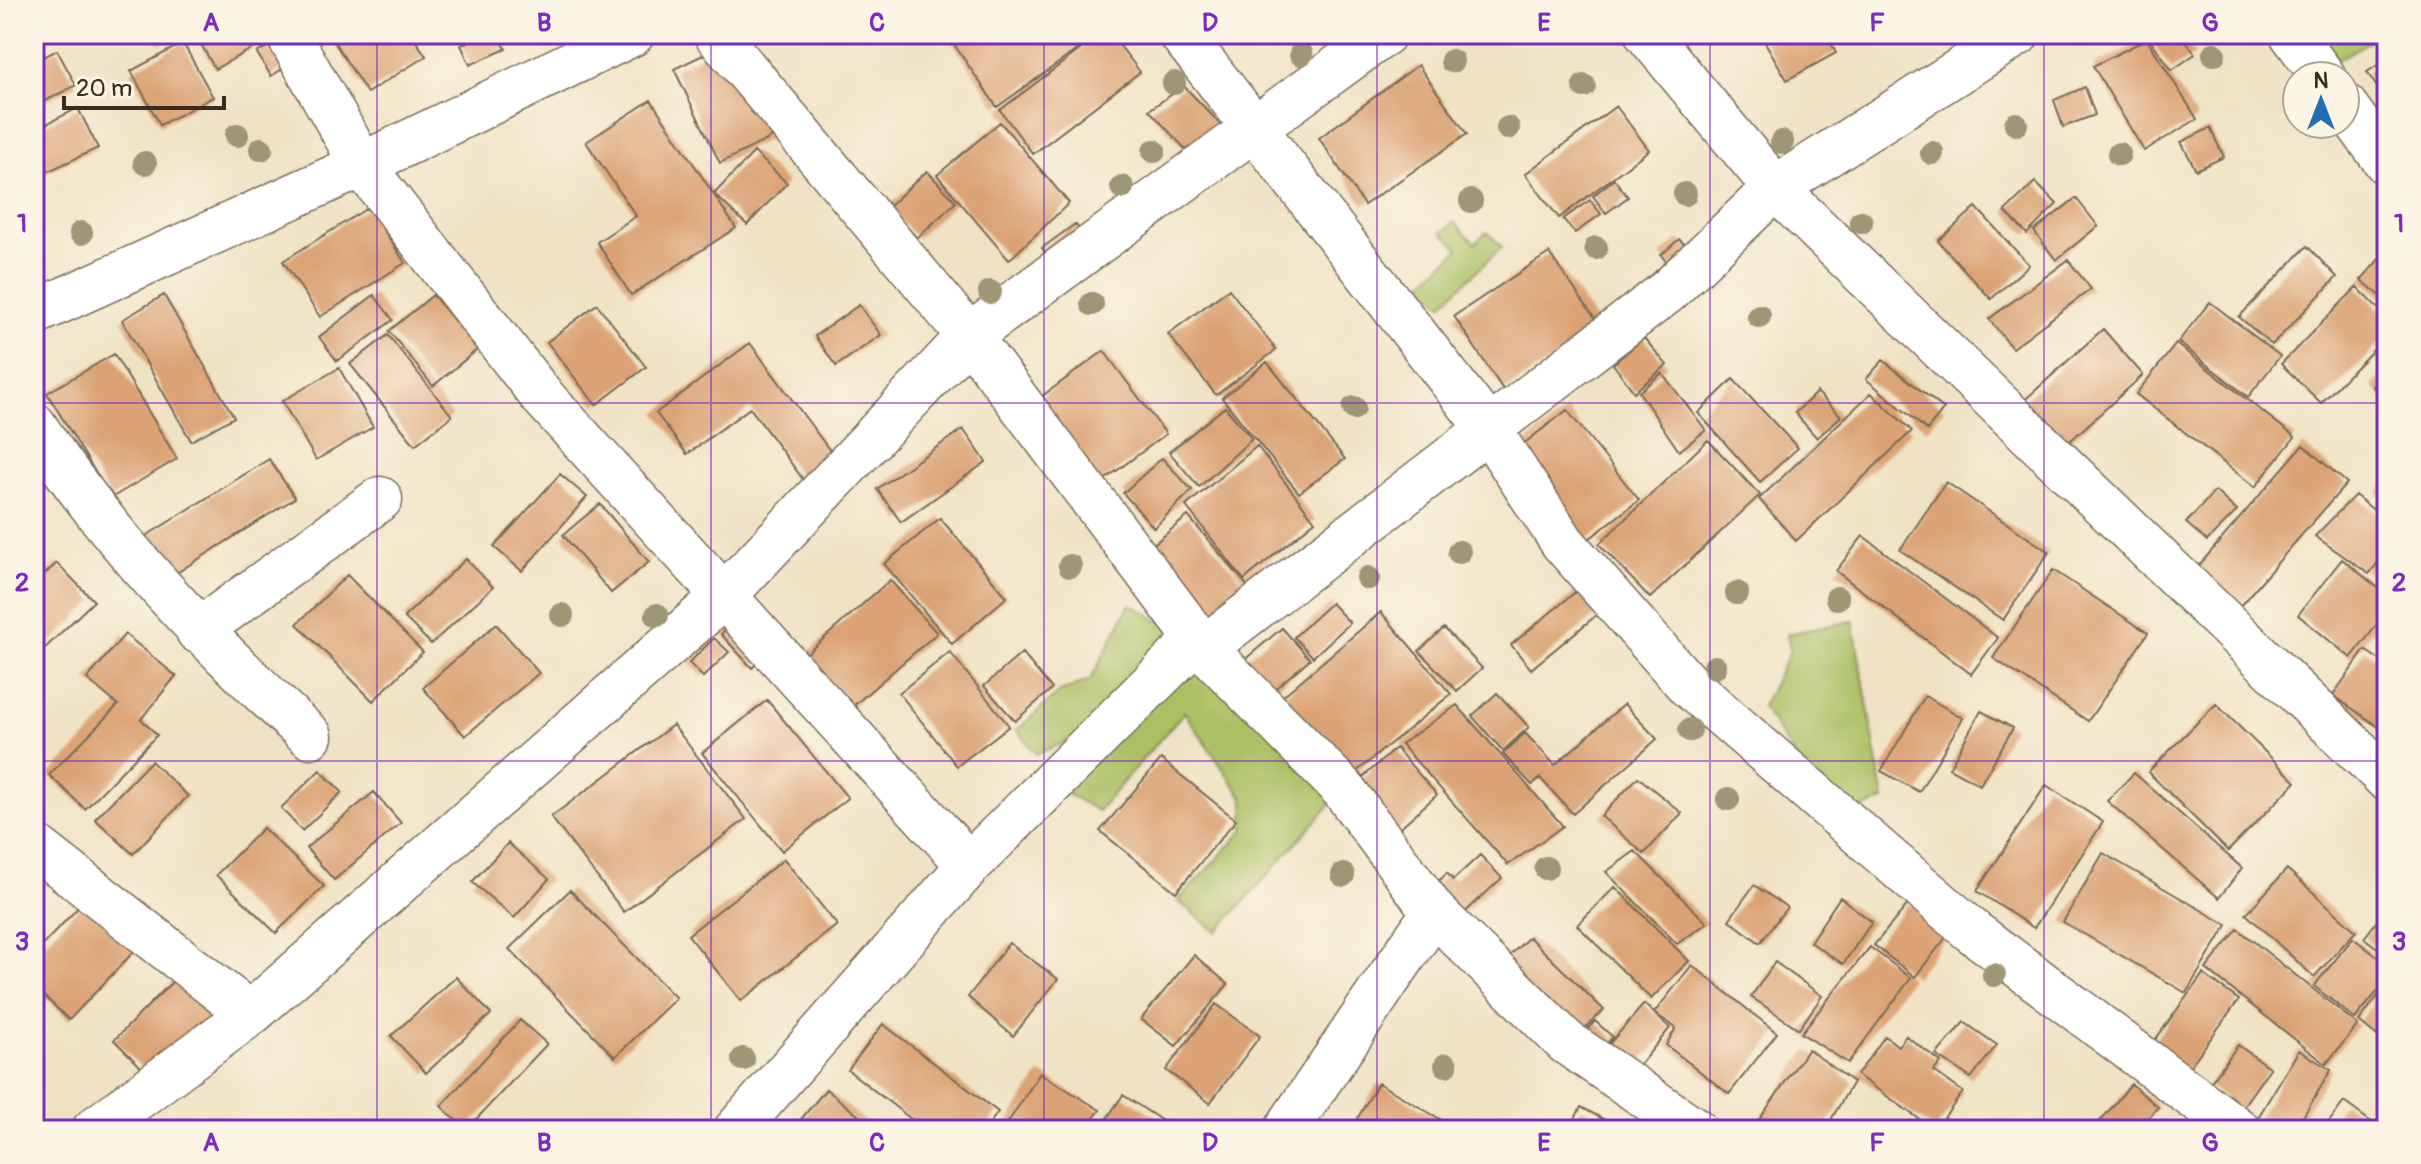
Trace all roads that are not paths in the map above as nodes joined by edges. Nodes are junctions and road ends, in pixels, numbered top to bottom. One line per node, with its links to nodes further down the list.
1 (288, 34): 13 (street)
2 (632, 34): 13 (street)
3 (716, 34): 16 (street)
4 (1181, 34): 10 (street)
5 (1384, 34): 10 (street)
6 (1647, 34): 14 (street)
7 (2017, 34): 14 (street)
8 (2292, 34): 9 (street)
9 (2311, 60)
10 (1253, 128): 16 (street); 18 (street)
11 (2361, 128): 12 (street)
12 (2387, 163)
13 (362, 165): 15 (street); 20 (street)
14 (1775, 188): 18 (street); 24 (street)
15 (34, 313)
16 (969, 336): 20 (street); 22 (street)
17 (34, 425): 21 (street)
18 (1487, 427): 22 (street); 33 (street)
19 (380, 499): 21 (street)
20 (724, 596): 26 (street); 28 (street)
21 (198, 631): 23 (street)
22 (1204, 648): 26 (street); 27 (street)
23 (310, 736)
24 (2387, 779)
25 (34, 845): 28 (street)
26 (969, 865): 30 (street)
27 (1434, 912): 31 (street); 32 (street)
28 (250, 1014): 29 (street)
29 (94, 1130)
30 (736, 1130)
31 (1286, 1130)
32 (1695, 1130)
33 (2238, 1130)

